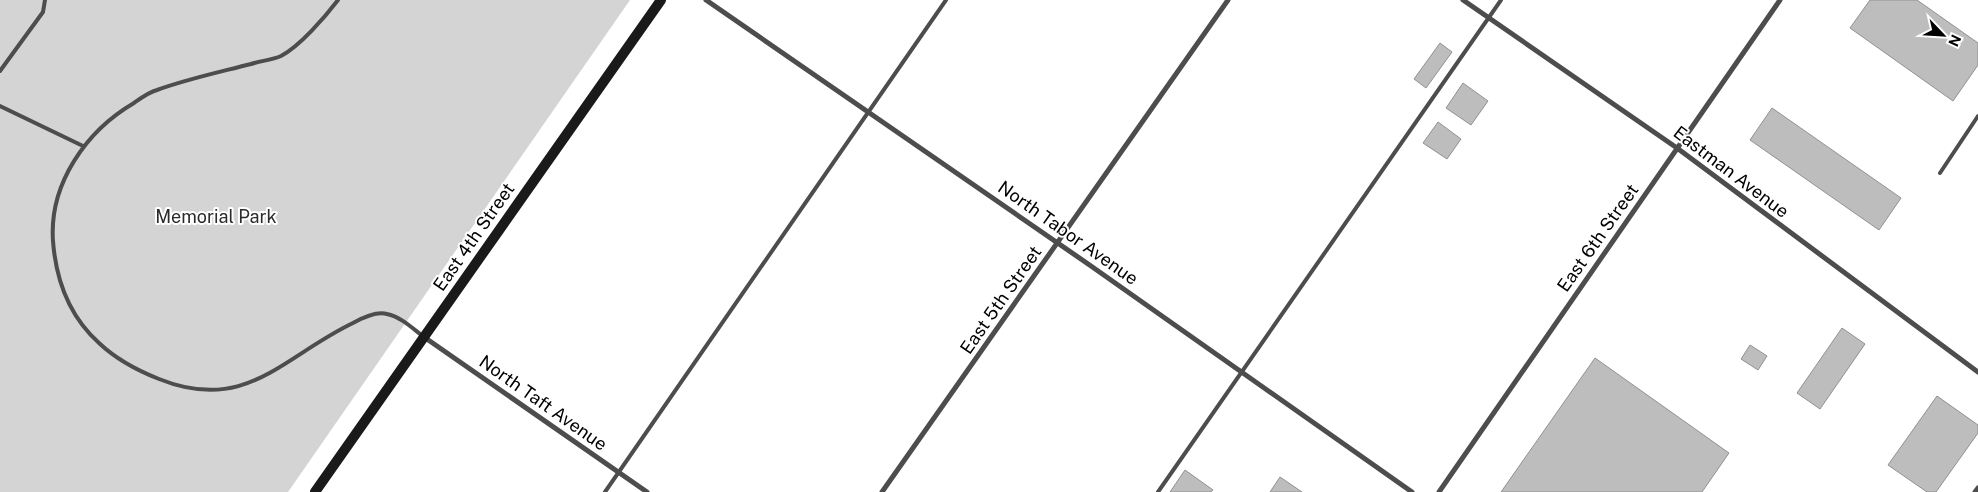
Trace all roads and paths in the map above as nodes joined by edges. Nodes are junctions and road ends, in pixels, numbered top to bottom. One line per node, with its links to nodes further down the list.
1 (45, 0): 11 (lane)
2 (338, 0): 15 (lane)
3 (661, 0): 19 (main road, East 4th Street)
4 (706, 0): 13 (street, North Tabor Avenue)
5 (946, 0): 13 (lane)
6 (1228, 0): 18 (street, East 5th Street)
7 (1463, 0): 10 (street, Eastman Avenue)
8 (1501, 0): 10 (lane)
9 (1780, 0): 16 (street, East 6th Street)
10 (1488, 18): 16 (street, Eastman Avenue); 20 (lane)
11 (0, 71)
12 (0, 106): 15 (lane)
13 (870, 112): 18 (street, North Tabor Avenue); 22 (lane)
14 (1978, 116): 17 (lane)
15 (83, 146): 19 (lane)
16 (1677, 148): 21 (street, Eastman Avenue); 30 (street, East 6th Street)
17 (1940, 173)
18 (1058, 243): 20 (street, North Tabor Avenue); 27 (street, East 5th Street)
19 (424, 337): 22 (street, North Taft Avenue); 24 (main road, East 4th Street)
20 (1241, 371): 28 (lane); 29 (street, North Tabor Avenue)
21 (1978, 372)
22 (619, 472): 25 (lane); 26 (street, North Taft Avenue)
23 (1978, 488): 31 (street)
24 (314, 492)
25 (605, 492)
26 (648, 492)
27 (882, 492)
28 (1158, 492)
29 (1412, 492)
30 (1439, 492)
31 (1975, 492)

